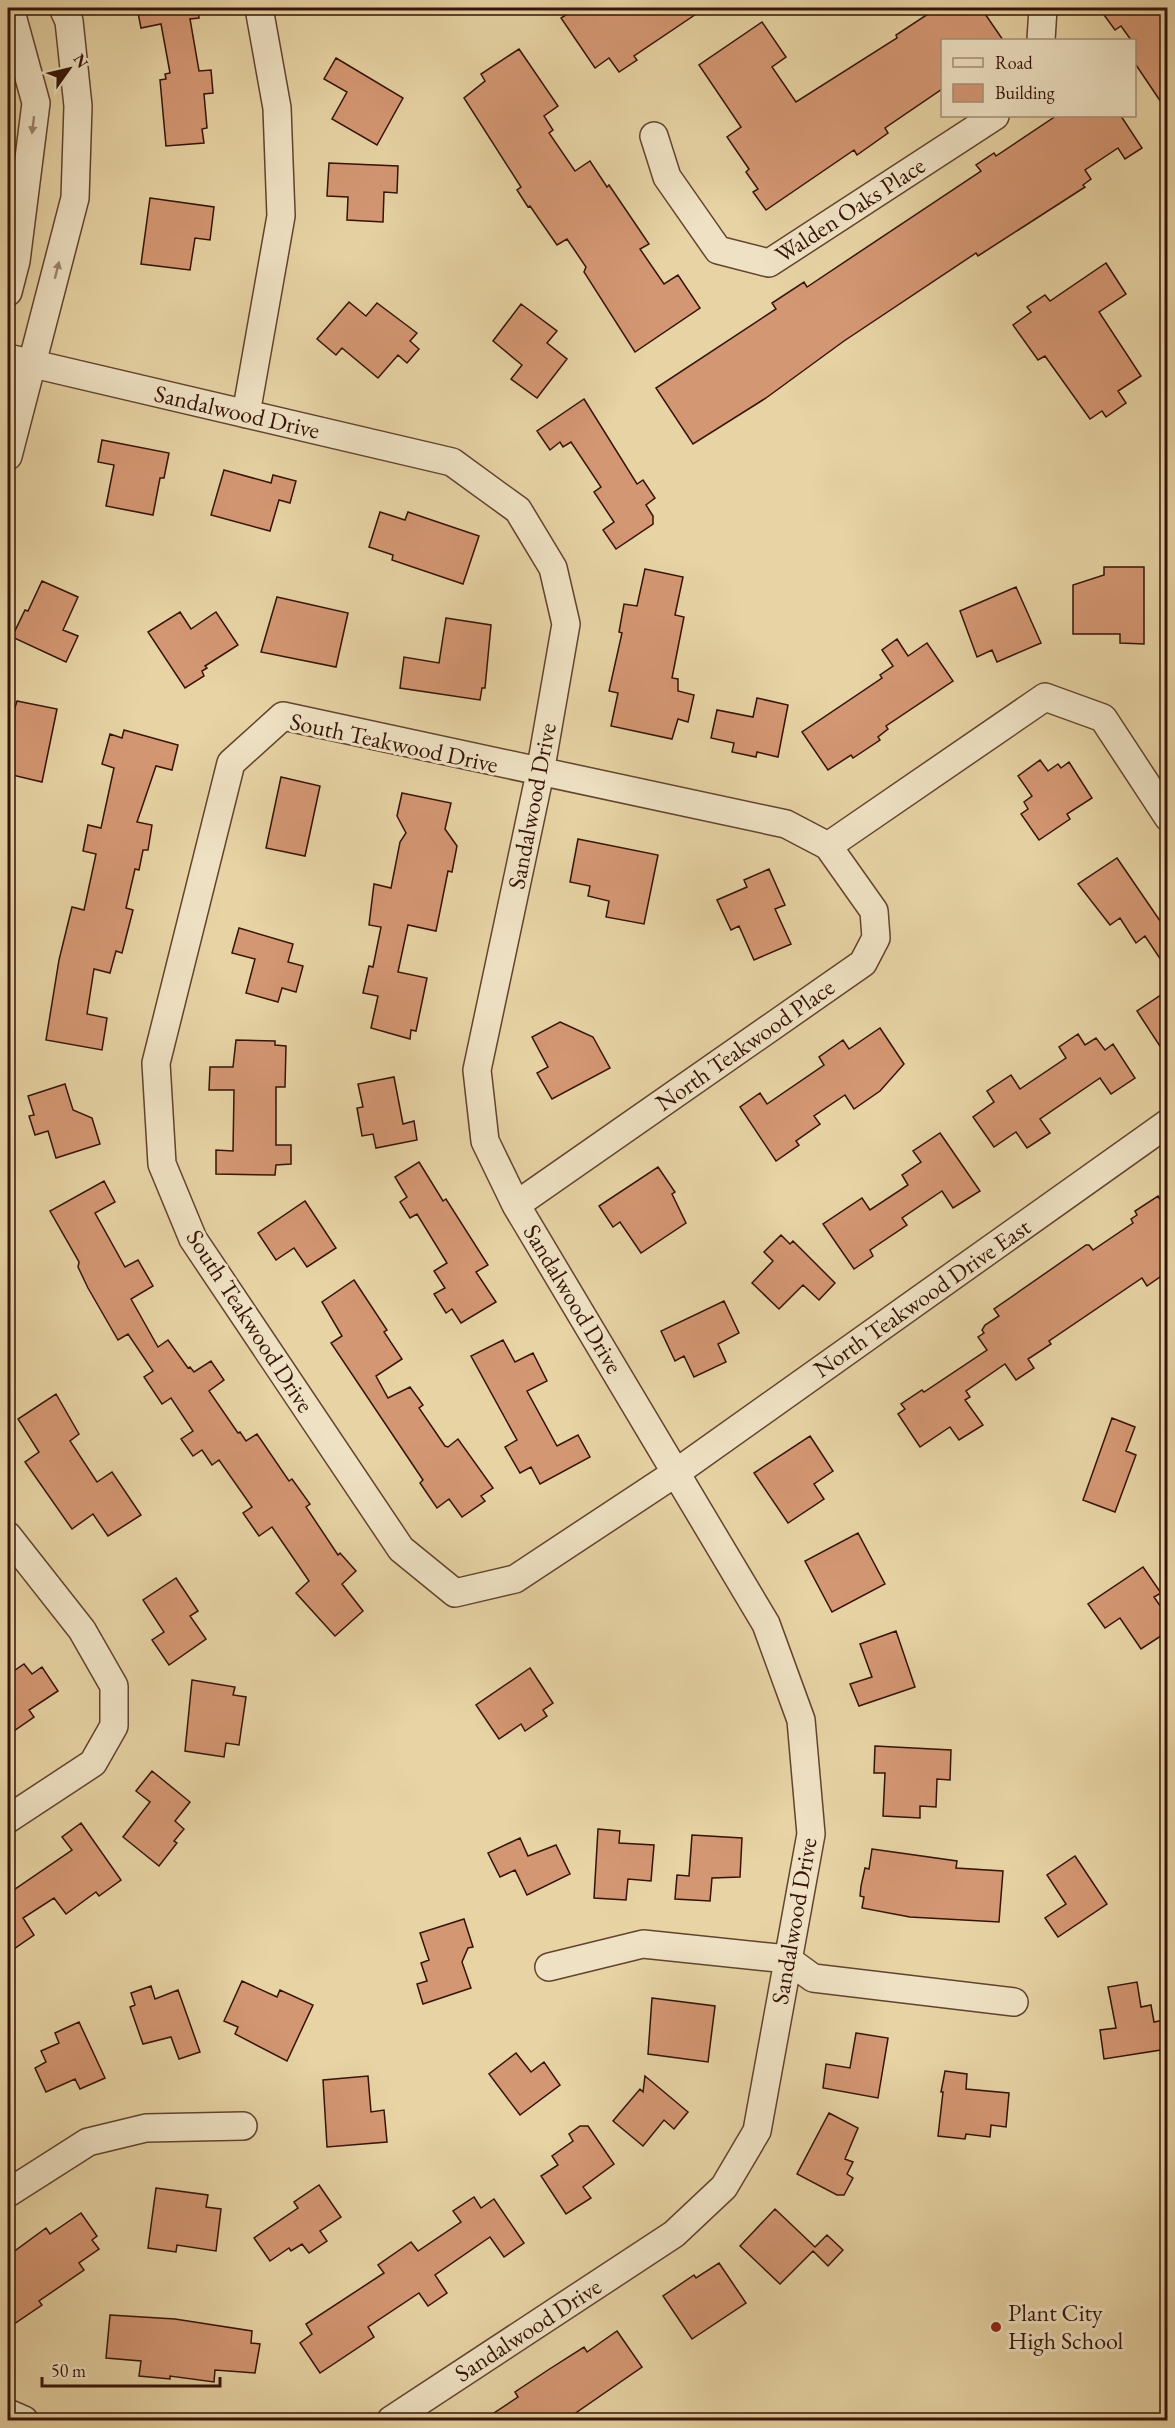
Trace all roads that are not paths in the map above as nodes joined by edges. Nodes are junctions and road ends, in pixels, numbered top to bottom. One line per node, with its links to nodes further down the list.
1 (10, 8): 8 (street, one-way to 8)
2 (63, 8): 9 (street, one-way to 2)
3 (259, 8): 10 (street)
4 (1043, 8): 5 (street)
5 (1041, 39)
6 (993, 117): 7 (street, Walden Oaks Place)
7 (654, 136)
8 (8, 292)
9 (20, 361): 10 (street, Sandalwood Drive); 11 (street)
10 (246, 414): 12 (street, Sandalwood Drive)
11 (8, 456)
12 (540, 773): 14 (street); 16 (street, Sandalwood Drive); 17 (street, South Teakwood Drive)
13 (1167, 817): 14 (street)
14 (828, 846): 16 (street, North Teakwood Place)
15 (1167, 1124): 17 (street, North Teakwood Drive East)
16 (516, 1205): 17 (street, Sandalwood Drive)
17 (677, 1472): 20 (street, Sandalwood Drive)
18 (8, 1536): 19 (street)
19 (8, 1819)
20 (787, 1959): 21 (street); 22 (street); 27 (street, Sandalwood Drive)
21 (549, 1967)
22 (1014, 2002)
23 (243, 2126): 24 (street)
24 (8, 2193)
25 (8, 2413): 26 (street)
26 (24, 2421)
27 (391, 2421)

